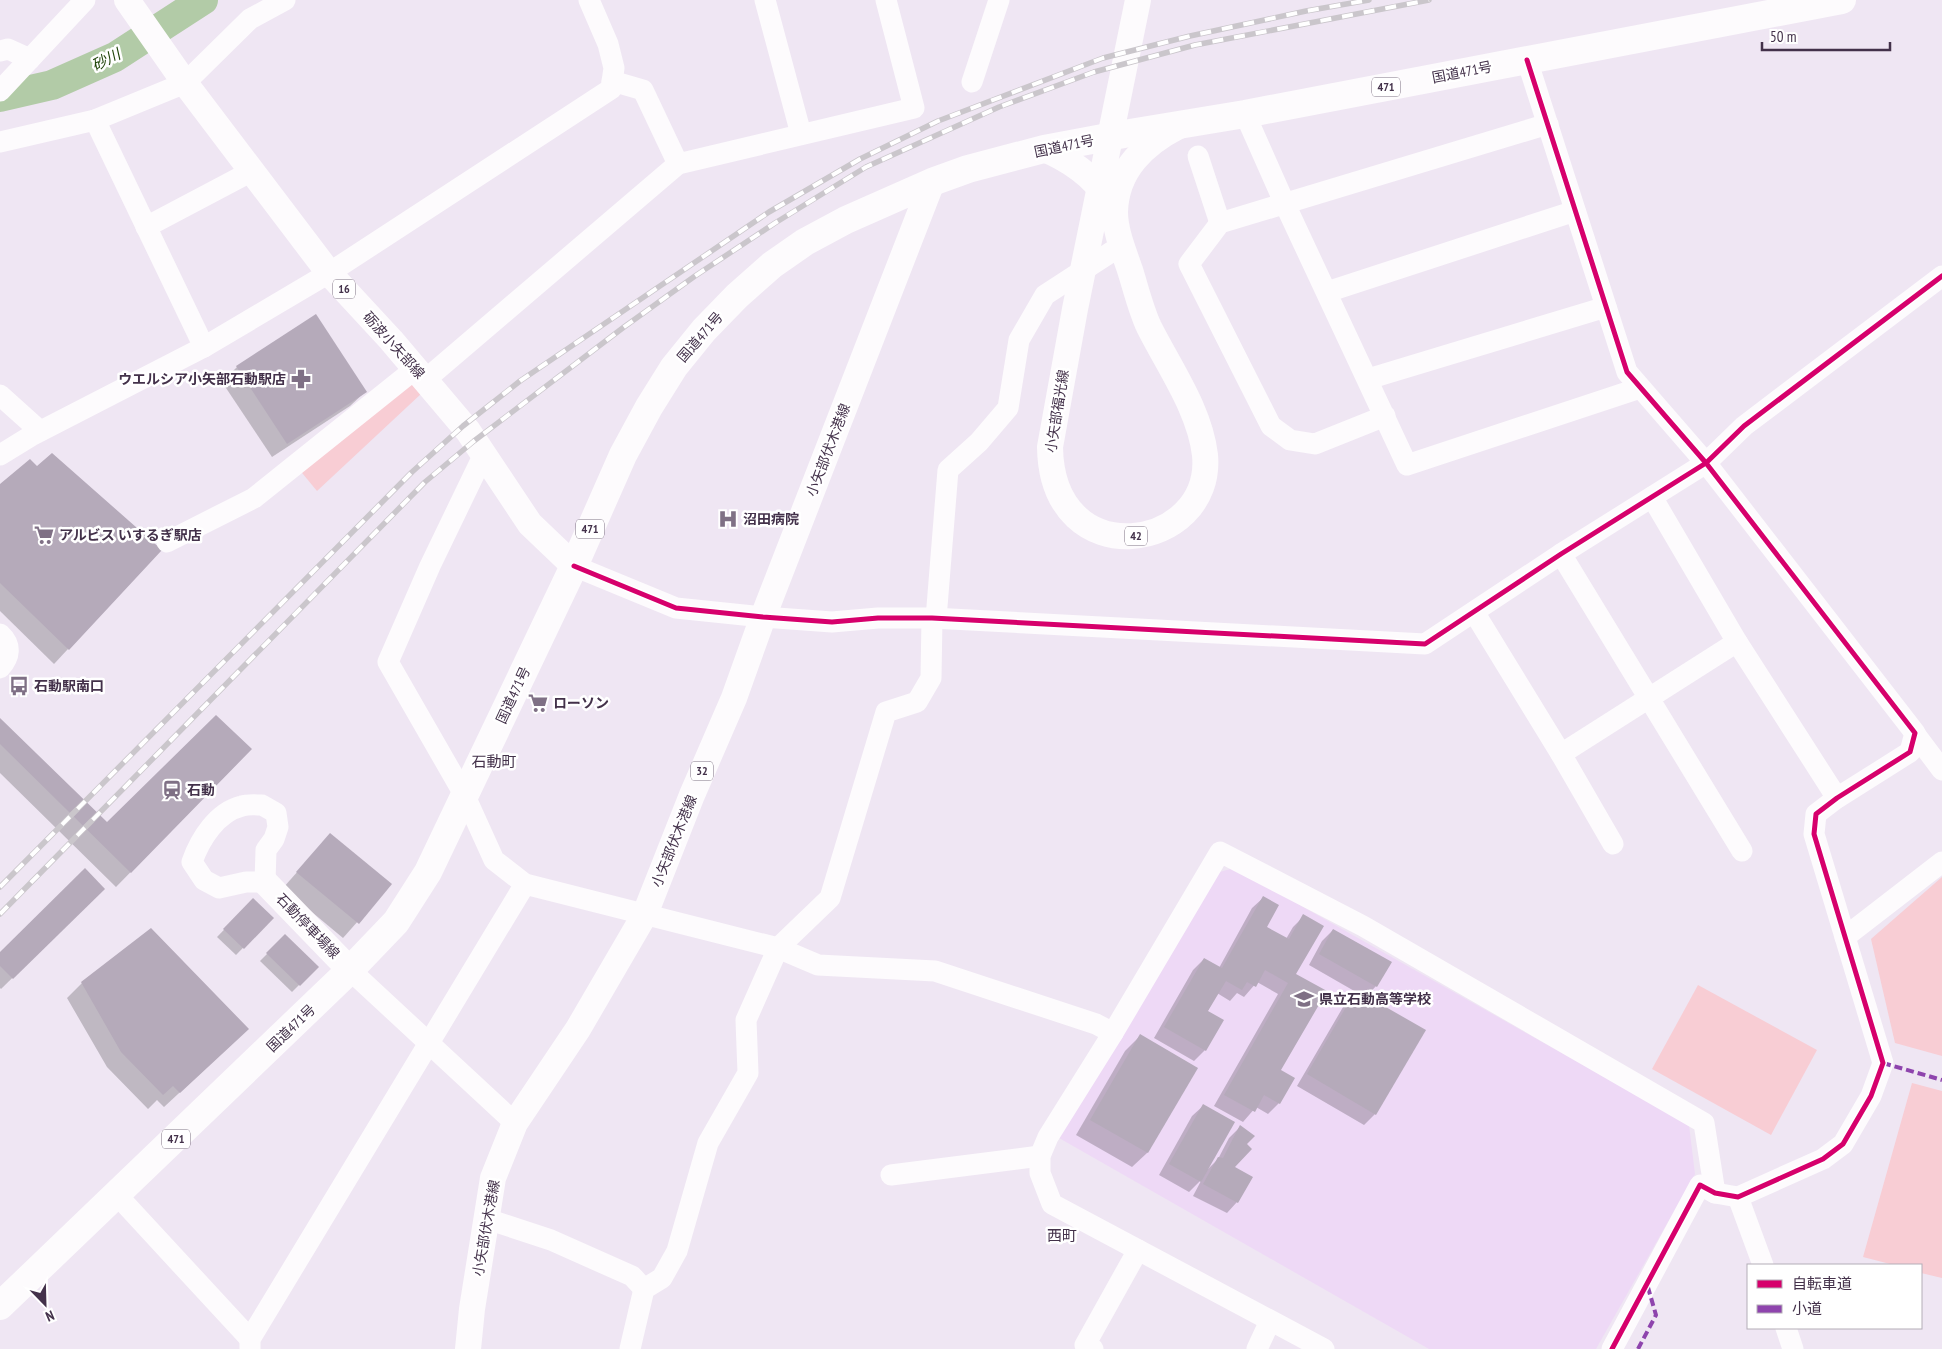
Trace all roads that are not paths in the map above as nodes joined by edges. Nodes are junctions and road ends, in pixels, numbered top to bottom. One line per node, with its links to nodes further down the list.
1 (86, 0): 11 (street)
2 (127, 0): 15 (main road, 砺波小矢部線 / 16)
3 (285, 0): 15 (street)
4 (589, 0): 13 (street)
5 (765, 0): 21 (street)
6 (886, 0): 21 (street)
7 (999, 0): 14 (street)
8 (1138, 0): 33 (main road, 小矢部福光線 / 42)
9 (1842, 0): 12 (highway, 国道471号 / 471)
10 (0, 51): 11 (street)
11 (30, 59): 16 (street)
12 (1527, 60): 17 (highway, 国道471号 / 471); 20 (street)
13 (612, 81): 25 (street); 34 (street)
14 (972, 82)
15 (185, 83): 18 (street); 26 (main road, 砺波小矢部線 / 16)
16 (0, 90)
17 (1245, 114): 19 (highway, 国道471号 / 471); 28 (street)
18 (95, 120): 22 (street); 32 (street)
19 (1183, 124): 23 (highway, 国道471号 / 471); 30 (main road, 小矢部福光線 / 42)
20 (1548, 124): 28 (street); 29 (street)
21 (801, 134): 25 (street)
22 (0, 142)
23 (1044, 149): 27 (highway, 国道471号 / 471); 30 (main road, 小矢部福光線 / 42)
24 (1198, 156): 31 (street)
25 (678, 164): 39 (street)
26 (252, 171): 32 (street); 34 (main road, 砺波小矢部線 / 16)
27 (932, 182): 51 (highway, 国道471号 / 471); 53 (main road, 小矢部伏木港線 / 32)
28 (1284, 202): 31 (street); 36 (street)
29 (1575, 211): 36 (street); 37 (street)
30 (1115, 213): 33 (main road, 小矢部福光線 / 42)
31 (1220, 223): 43 (street)
32 (146, 227): 38 (street)
33 (1122, 245): 54 (street)
34 (329, 273): 38 (street); 39 (main road, 砺波小矢部線 / 16)
35 (1942, 276): 47 (street)
36 (1326, 292): 40 (street)
37 (1606, 307): 40 (street); 41 (street)
38 (204, 347): 44 (street)
39 (420, 374): 46 (main road, 砺波小矢部線 / 16); 49 (street)
40 (1368, 379): 43 (street)
41 (1640, 388): 43 (street); 47 (street)
42 (0, 395): 44 (street)
43 (1385, 416)
44 (40, 431): 45 (street)
45 (0, 454)
46 (484, 454): 51 (main road, 砺波小矢部線 / 16); 62 (street)
47 (1706, 463): 48 (street); 59 (street)
48 (1652, 496): 50 (street); 56 (street)
49 (167, 542)
50 (1561, 554): 52 (street); 58 (street)
51 (574, 566): 53 (street); 62 (highway, 国道471号 / 471)
52 (1474, 612): 54 (street); 60 (street)
53 (763, 617): 54 (street); 69 (main road, 小矢部伏木港線 / 32)
54 (934, 618): 71 (street)
55 (0, 634): 57 (street)
56 (1737, 642): 58 (street); 63 (street)
57 (0, 668)
58 (1650, 698): 60 (street); 65 (street)
59 (1915, 734): 61 (street); 63 (street)
60 (1561, 754): 64 (street)
61 (1942, 770)
62 (465, 796): 68 (street); 72 (highway, 国道471号 / 471)
63 (1837, 798): 70 (street)
64 (1613, 844)
65 (1742, 851)
66 (1942, 862): 70 (street)
67 (265, 882): 67 (street); 72 (main road, 石動停車場線)
68 (524, 884): 69 (street); 74 (street)
69 (645, 914): 71 (street); 75 (main road, 小矢部伏木港線 / 32)
70 (1845, 937): 80 (street)
71 (778, 948): 73 (street); 84 (street)
72 (350, 970): 74 (street); 79 (highway, 国道471号 / 471)
73 (1113, 1033): 76 (street); 78 (street)
74 (428, 1043): 75 (street); 88 (street)
75 (515, 1123): 81 (main road, 小矢部伏木港線 / 32)
76 (1040, 1156): 77 (street); 82 (street)
77 (891, 1175)
78 (1716, 1192): 80 (street); 94 (street)
79 (118, 1195): 85 (highway, 国道471号 / 471); 88 (street)
80 (1738, 1197): 83 (street)
81 (487, 1219): 84 (street); 89 (main road, 小矢部伏木港線 / 32)
82 (1138, 1250): 86 (street); 91 (street)
83 (1763, 1264)
84 (644, 1290): 90 (street)
85 (0, 1306)
86 (1270, 1321): 92 (street); 93 (street)
87 (1786, 1329): 95 (street)
88 (250, 1344)
89 (468, 1349)
90 (630, 1349)
91 (1093, 1349)
92 (1257, 1349)
93 (1324, 1349)
94 (1612, 1349)
95 (1793, 1349)

